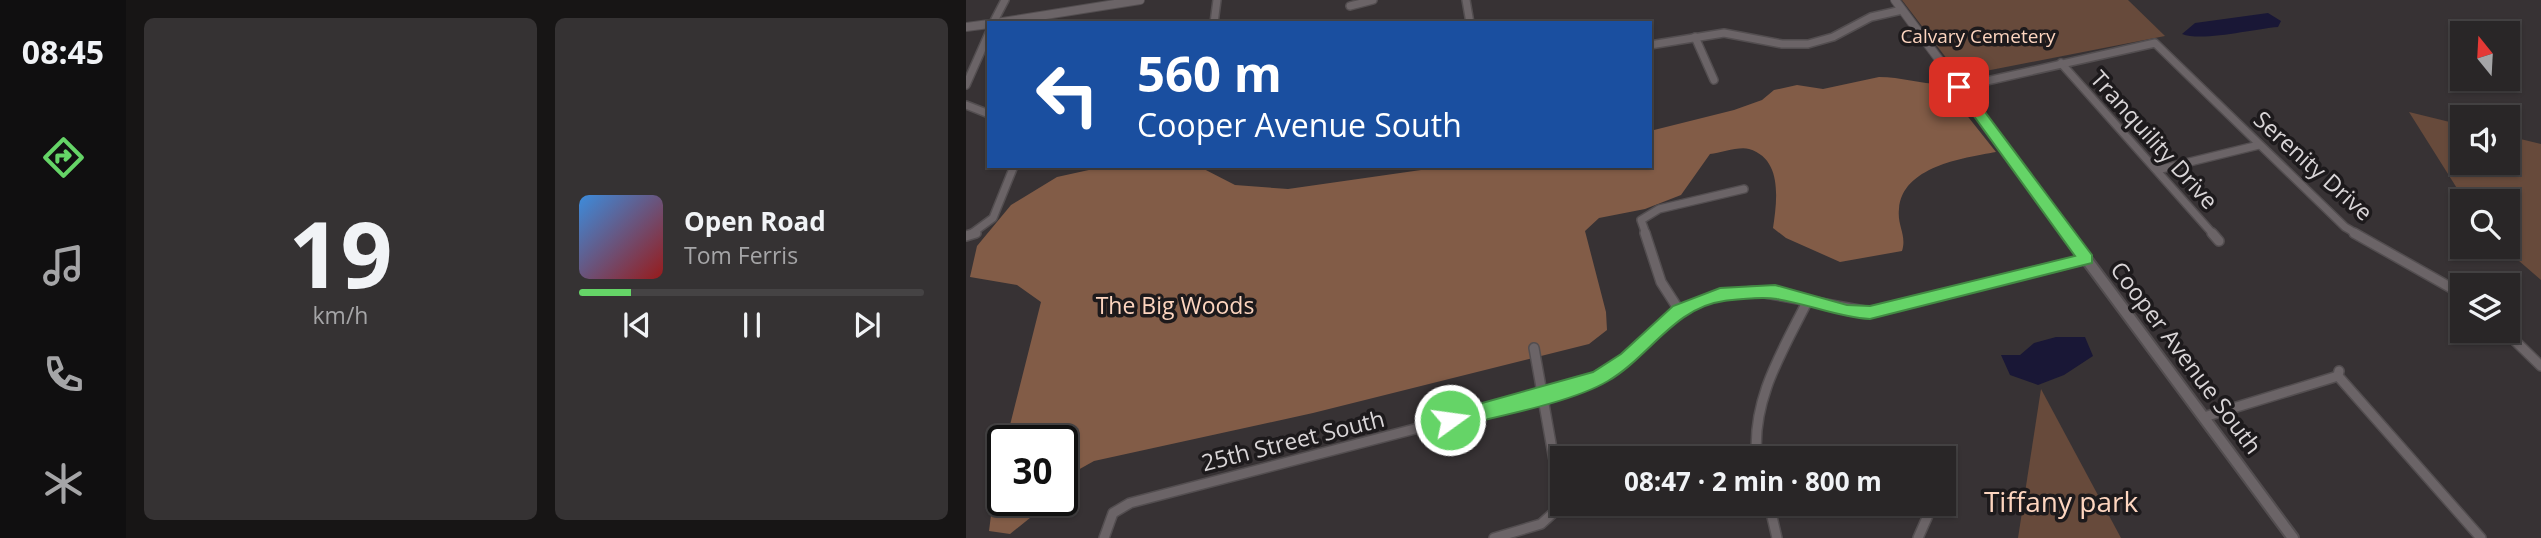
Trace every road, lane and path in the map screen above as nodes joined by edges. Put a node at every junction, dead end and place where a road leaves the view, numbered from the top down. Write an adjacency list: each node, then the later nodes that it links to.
1 (1005, 0): 10 (street)
2 (1140, 0): 7 (street)
3 (1217, 0): 12 (street)
4 (1373, 0): 8 (street)
5 (1466, 0): 13 (street)
6 (1895, 0): 9 (street, Cooper Avenue South)
7 (1103, 3): 11 (street)
8 (1350, 6)
9 (1902, 10): 17 (street); 24 (street, Cooper Avenue South)
10 (994, 21)
11 (1004, 21)
12 (1214, 21)
13 (1471, 21)
14 (987, 24): 15 (street)
15 (966, 27)
16 (987, 37): 20 (street)
17 (1695, 37): 18 (street); 22 (street)
18 (1652, 45)
19 (987, 51): 20 (street)
20 (980, 52): 23 (street)
21 (2061, 63): 24 (street); 27 (street, Serenity Drive); 29 (street, Tranquility Drive)
22 (1714, 80)
23 (966, 85)
24 (1959, 87): 33 (street, Cooper Avenue South)
25 (966, 105): 26 (street)
26 (987, 113)
27 (2259, 145): 29 (street); 34 (street, Serenity Drive)
28 (1013, 168): 31 (street)
29 (2157, 170): 32 (street, Tranquility Drive)
30 (1744, 189): 36 (street)
31 (970, 235)
32 (2219, 241)
33 (2086, 259): 35 (street, 25th Street South); 41 (street, Cooper Avenue South)
34 (2450, 285)
35 (1808, 300): 36 (street, 25th Street South); 42 (street)
36 (1679, 310): 40 (street, 25th Street South)
37 (2517, 343): 39 (street)
38 (1534, 348): 40 (street)
39 (2541, 366)
40 (1543, 396): 45 (street, 25th Street South); 46 (street)
41 (2204, 417): 49 (street, Cooper Avenue South); 50 (street)
42 (1756, 446)
43 (1772, 516): 47 (street)
44 (1928, 516): 48 (street)
45 (1104, 538)
46 (1494, 538)
47 (1777, 538)
48 (1918, 538)
49 (2293, 538)
50 (2482, 538)

